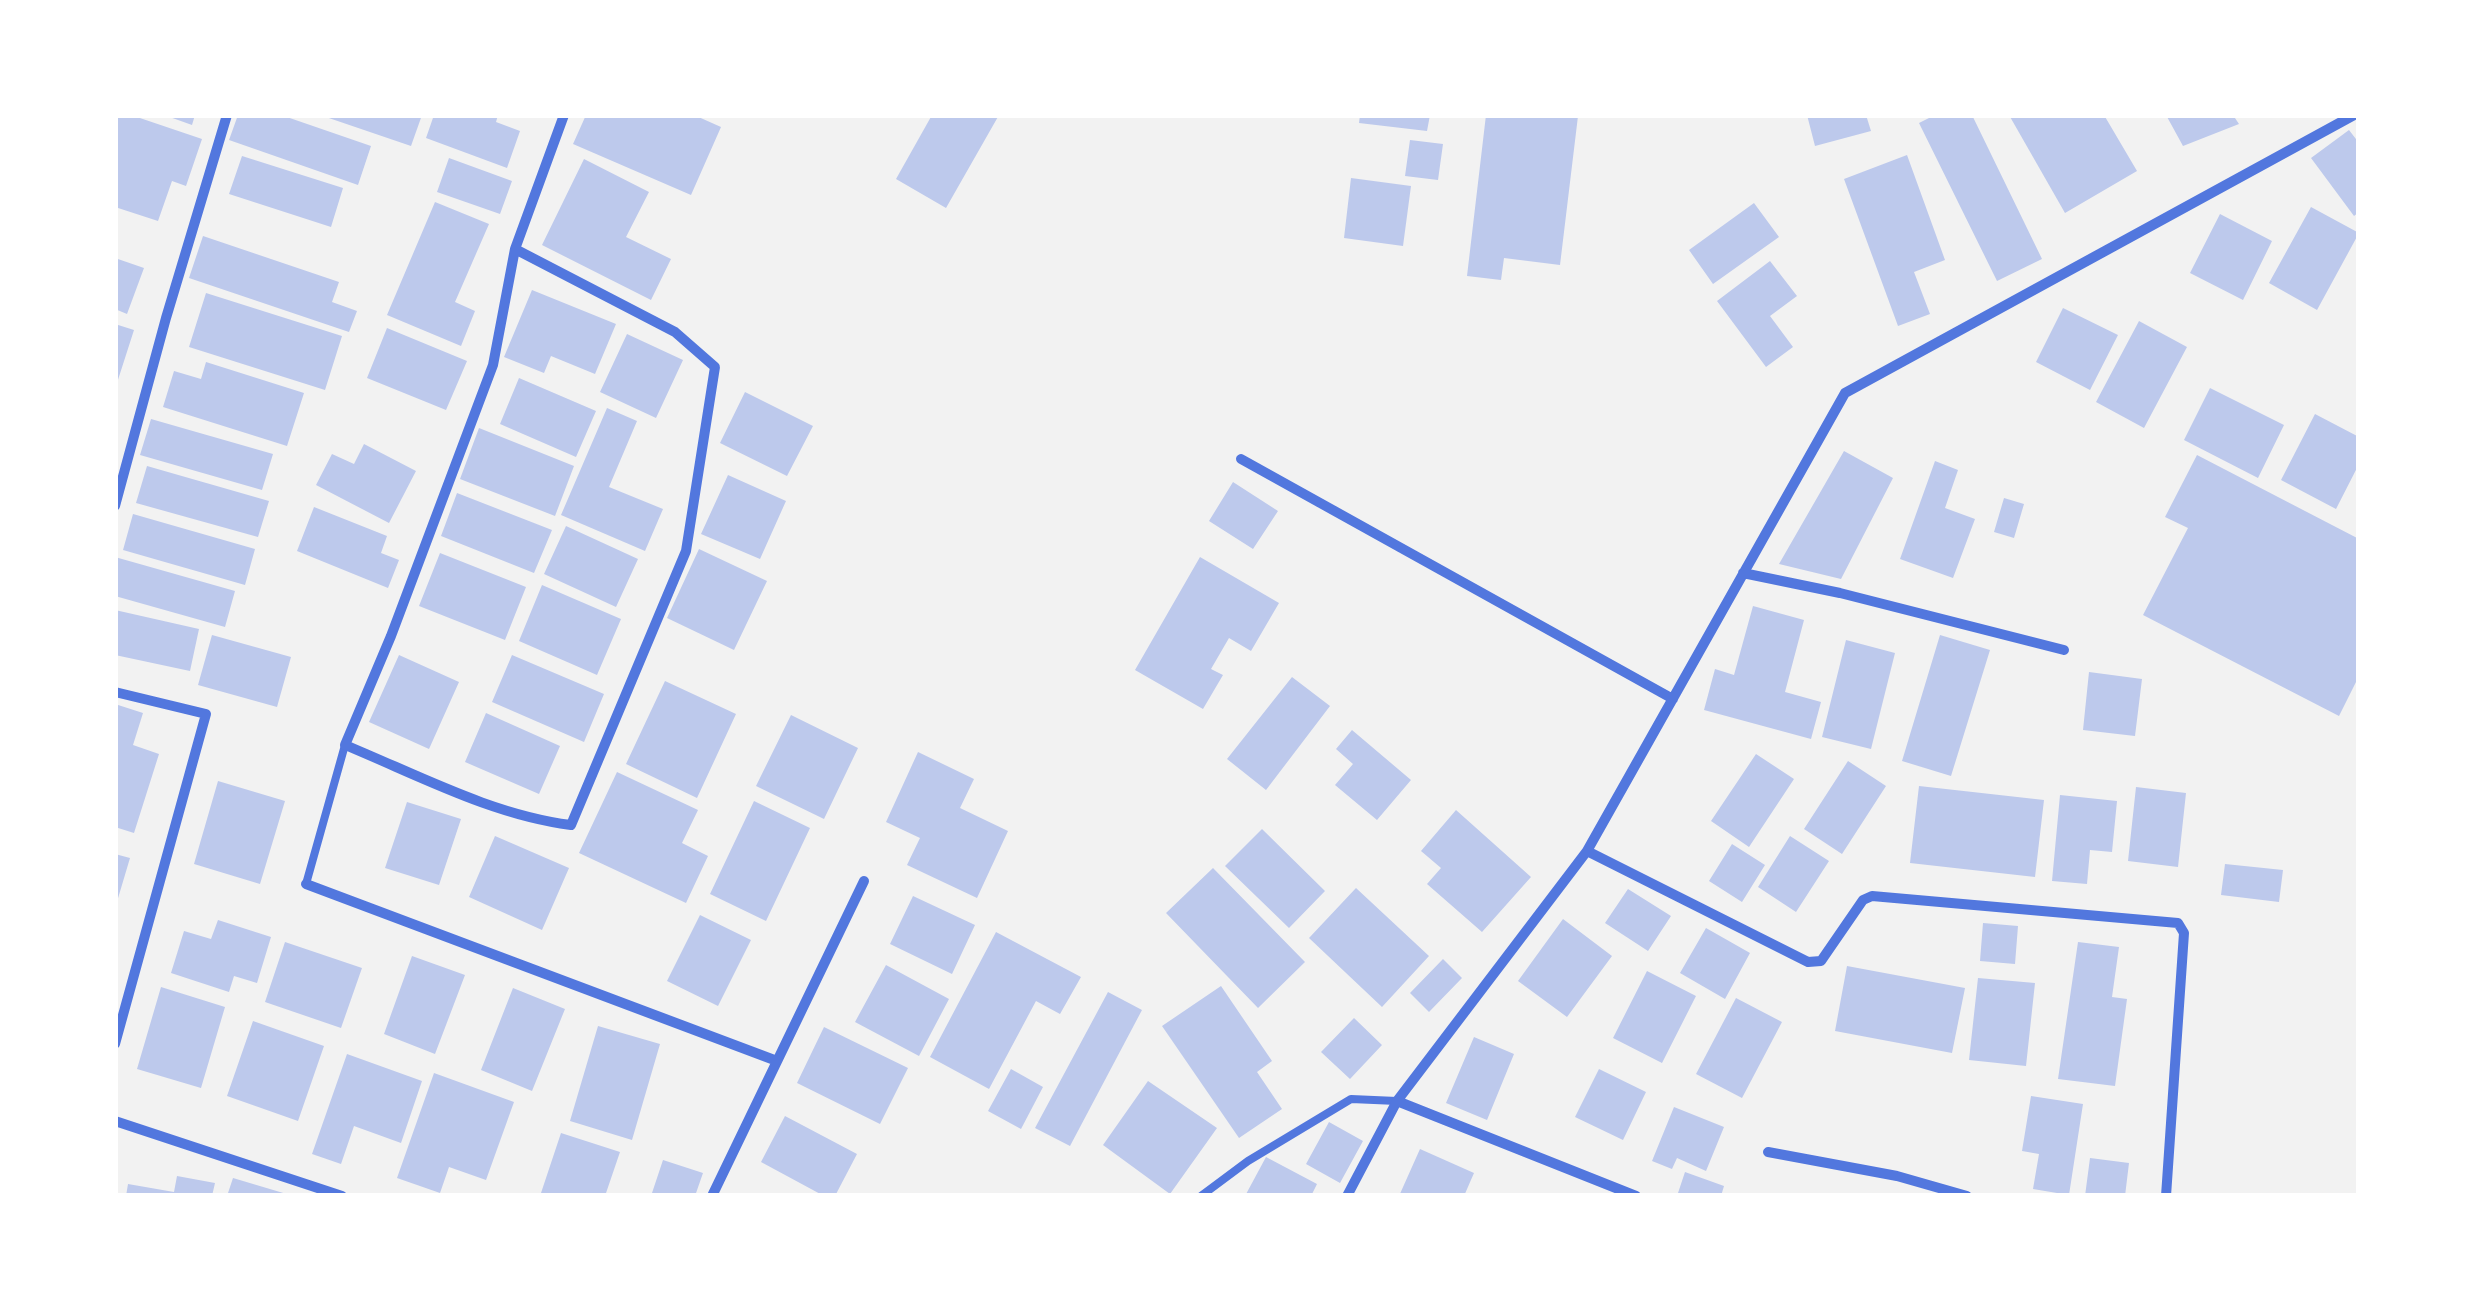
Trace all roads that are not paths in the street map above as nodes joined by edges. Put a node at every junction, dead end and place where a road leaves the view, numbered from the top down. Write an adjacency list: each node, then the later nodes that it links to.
1 (227, 115): 6 (street)
2 (564, 115): 4 (street)
3 (2354, 115): 7 (street)
4 (516, 250): 11 (street); 11 (street)
5 (1241, 458): 10 (street)
6 (115, 506)
7 (1744, 573): 8 (street); 10 (street)
8 (2064, 650)
9 (115, 692): 15 (street)
10 (1673, 699): 12 (street)
11 (344, 745): 14 (lane)
12 (1587, 850): 17 (street); 26 (street)
13 (864, 881): 16 (street)
14 (306, 884): 16 (street)
15 (115, 1044)
16 (777, 1061): 21 (street)
17 (1396, 1101): 22 (lane); 23 (street); 24 (street)
18 (115, 1122): 20 (street)
19 (1768, 1152): 25 (street)
20 (342, 1196)
21 (712, 1196)
22 (1200, 1196)
23 (1347, 1196)
24 (1636, 1196)
25 (1967, 1196)
26 (2166, 1196)

